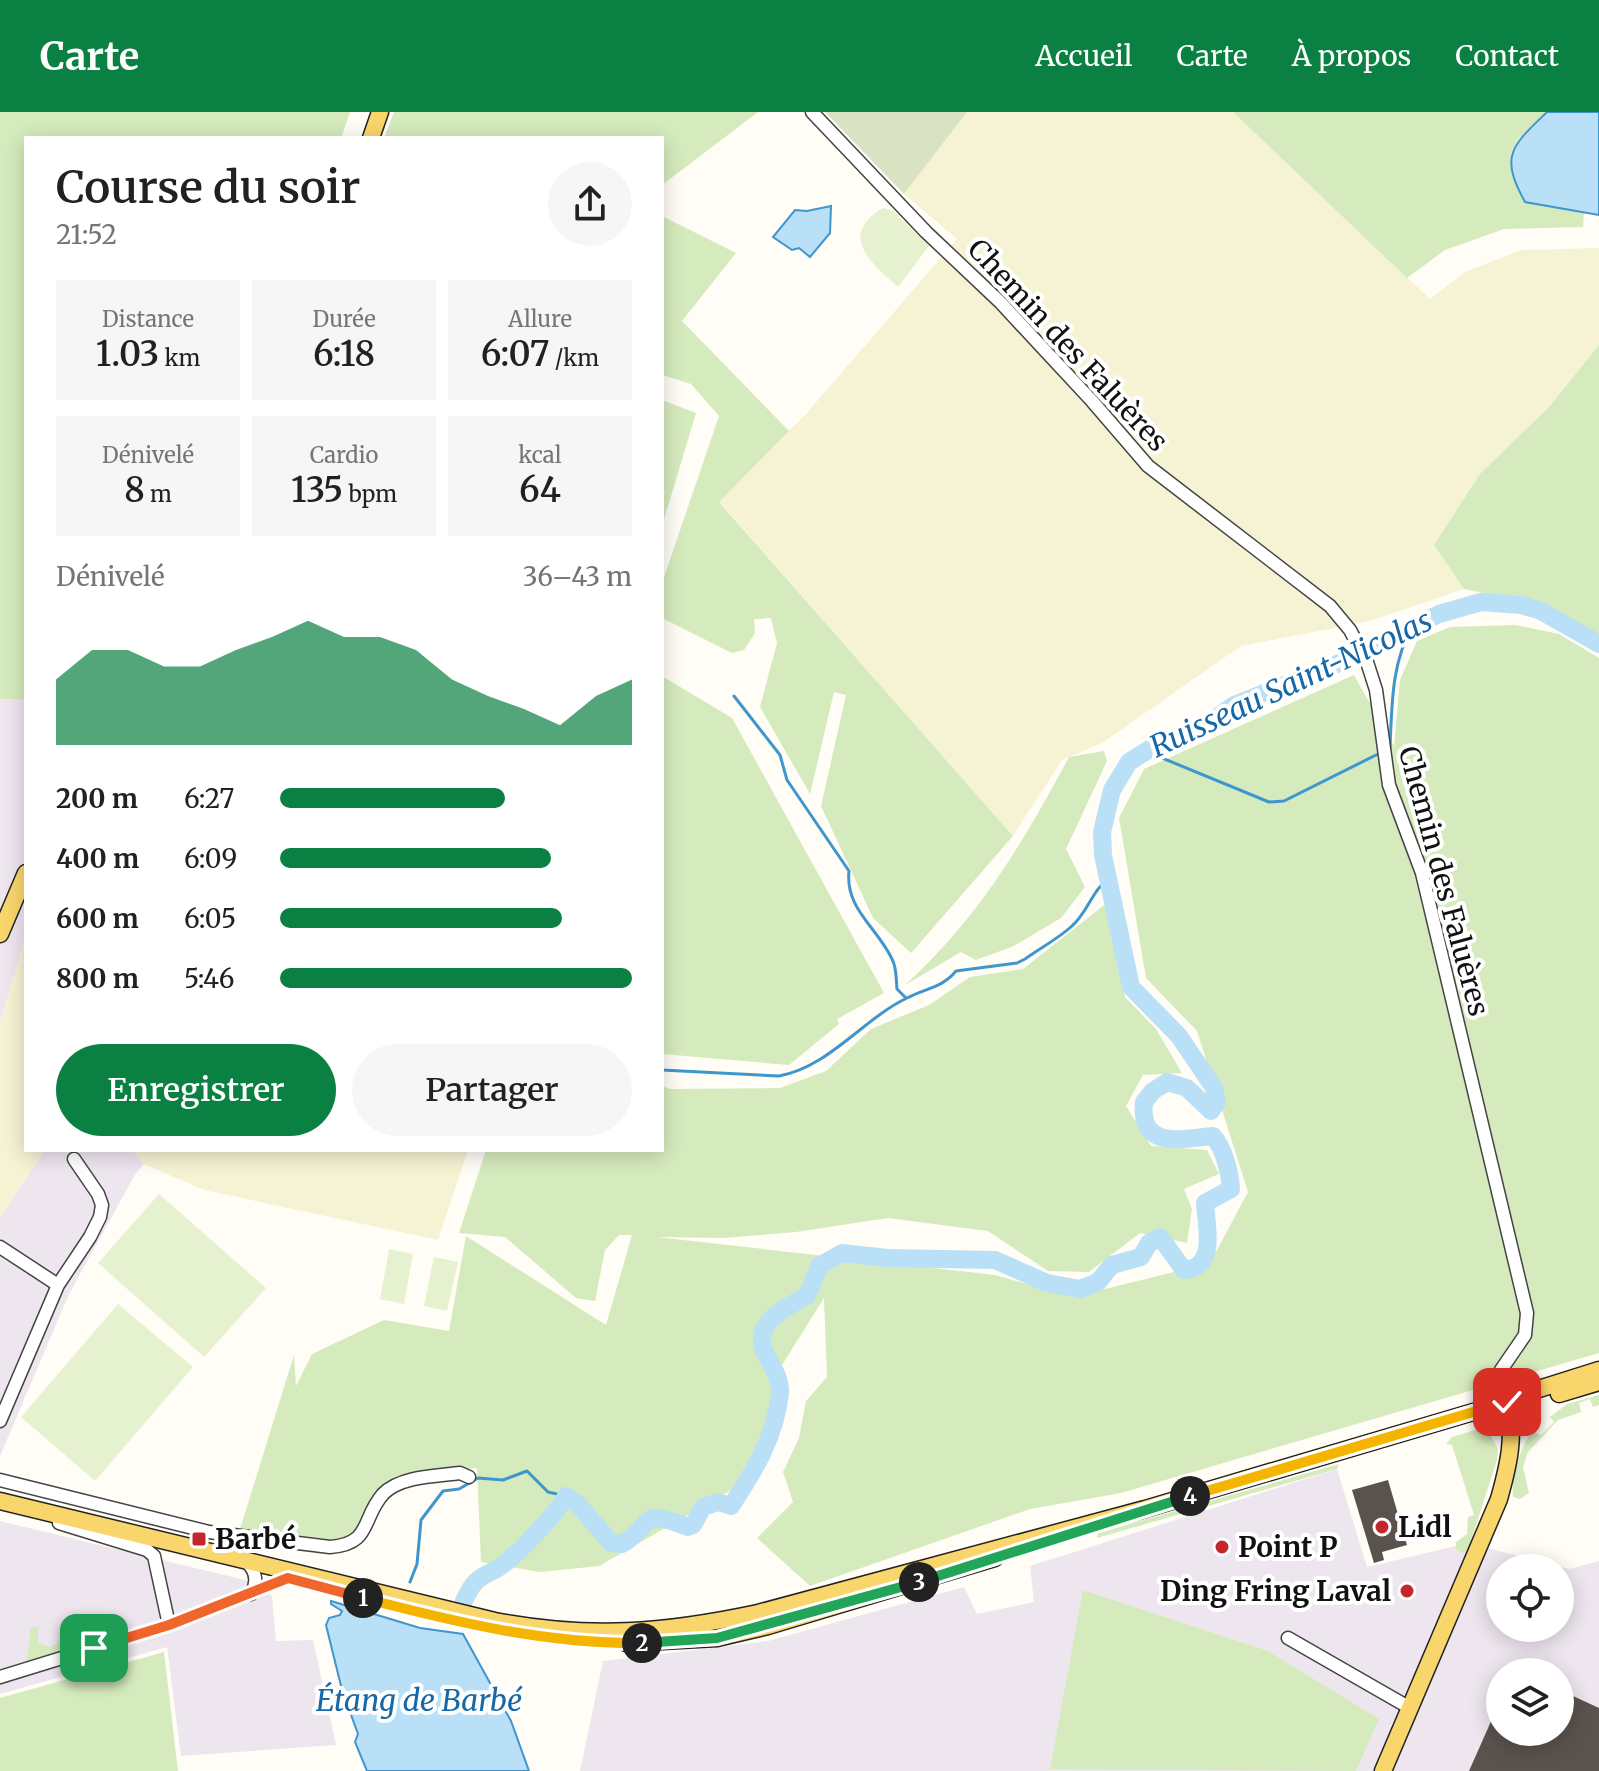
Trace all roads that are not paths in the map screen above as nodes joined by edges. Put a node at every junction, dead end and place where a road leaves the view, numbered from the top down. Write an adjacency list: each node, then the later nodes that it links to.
1 (380, 112): 3 (main road)
2 (812, 112): 11 (street, Chemin des Faluères)
3 (372, 136)
4 (24, 878): 5 (main road)
5 (0, 934)
6 (74, 1159): 8 (street)
7 (0, 1247): 8 (street)
8 (58, 1285): 12 (street)
9 (1599, 1370): 11 (main road)
10 (1599, 1382): 11 (main road)
11 (1507, 1402): 17 (main road); 25 (main road)
12 (1, 1418)
13 (469, 1477): 14 (street)
14 (0, 1480)
15 (0, 1501): 19 (main road)
16 (0, 1509): 18 (main road)
17 (1145, 1509): 19 (main road); 20 (main road)
18 (59, 1523): 19 (main road); 22 (street)
19 (247, 1564): 20 (main road); 21 (street)
20 (288, 1578): 21 (street)
21 (251, 1594): 22 (street)
22 (169, 1625): 24 (street)
23 (1288, 1638): 25 (street)
24 (0, 1677)
25 (1410, 1708): 26 (main road)
26 (1383, 1771)

